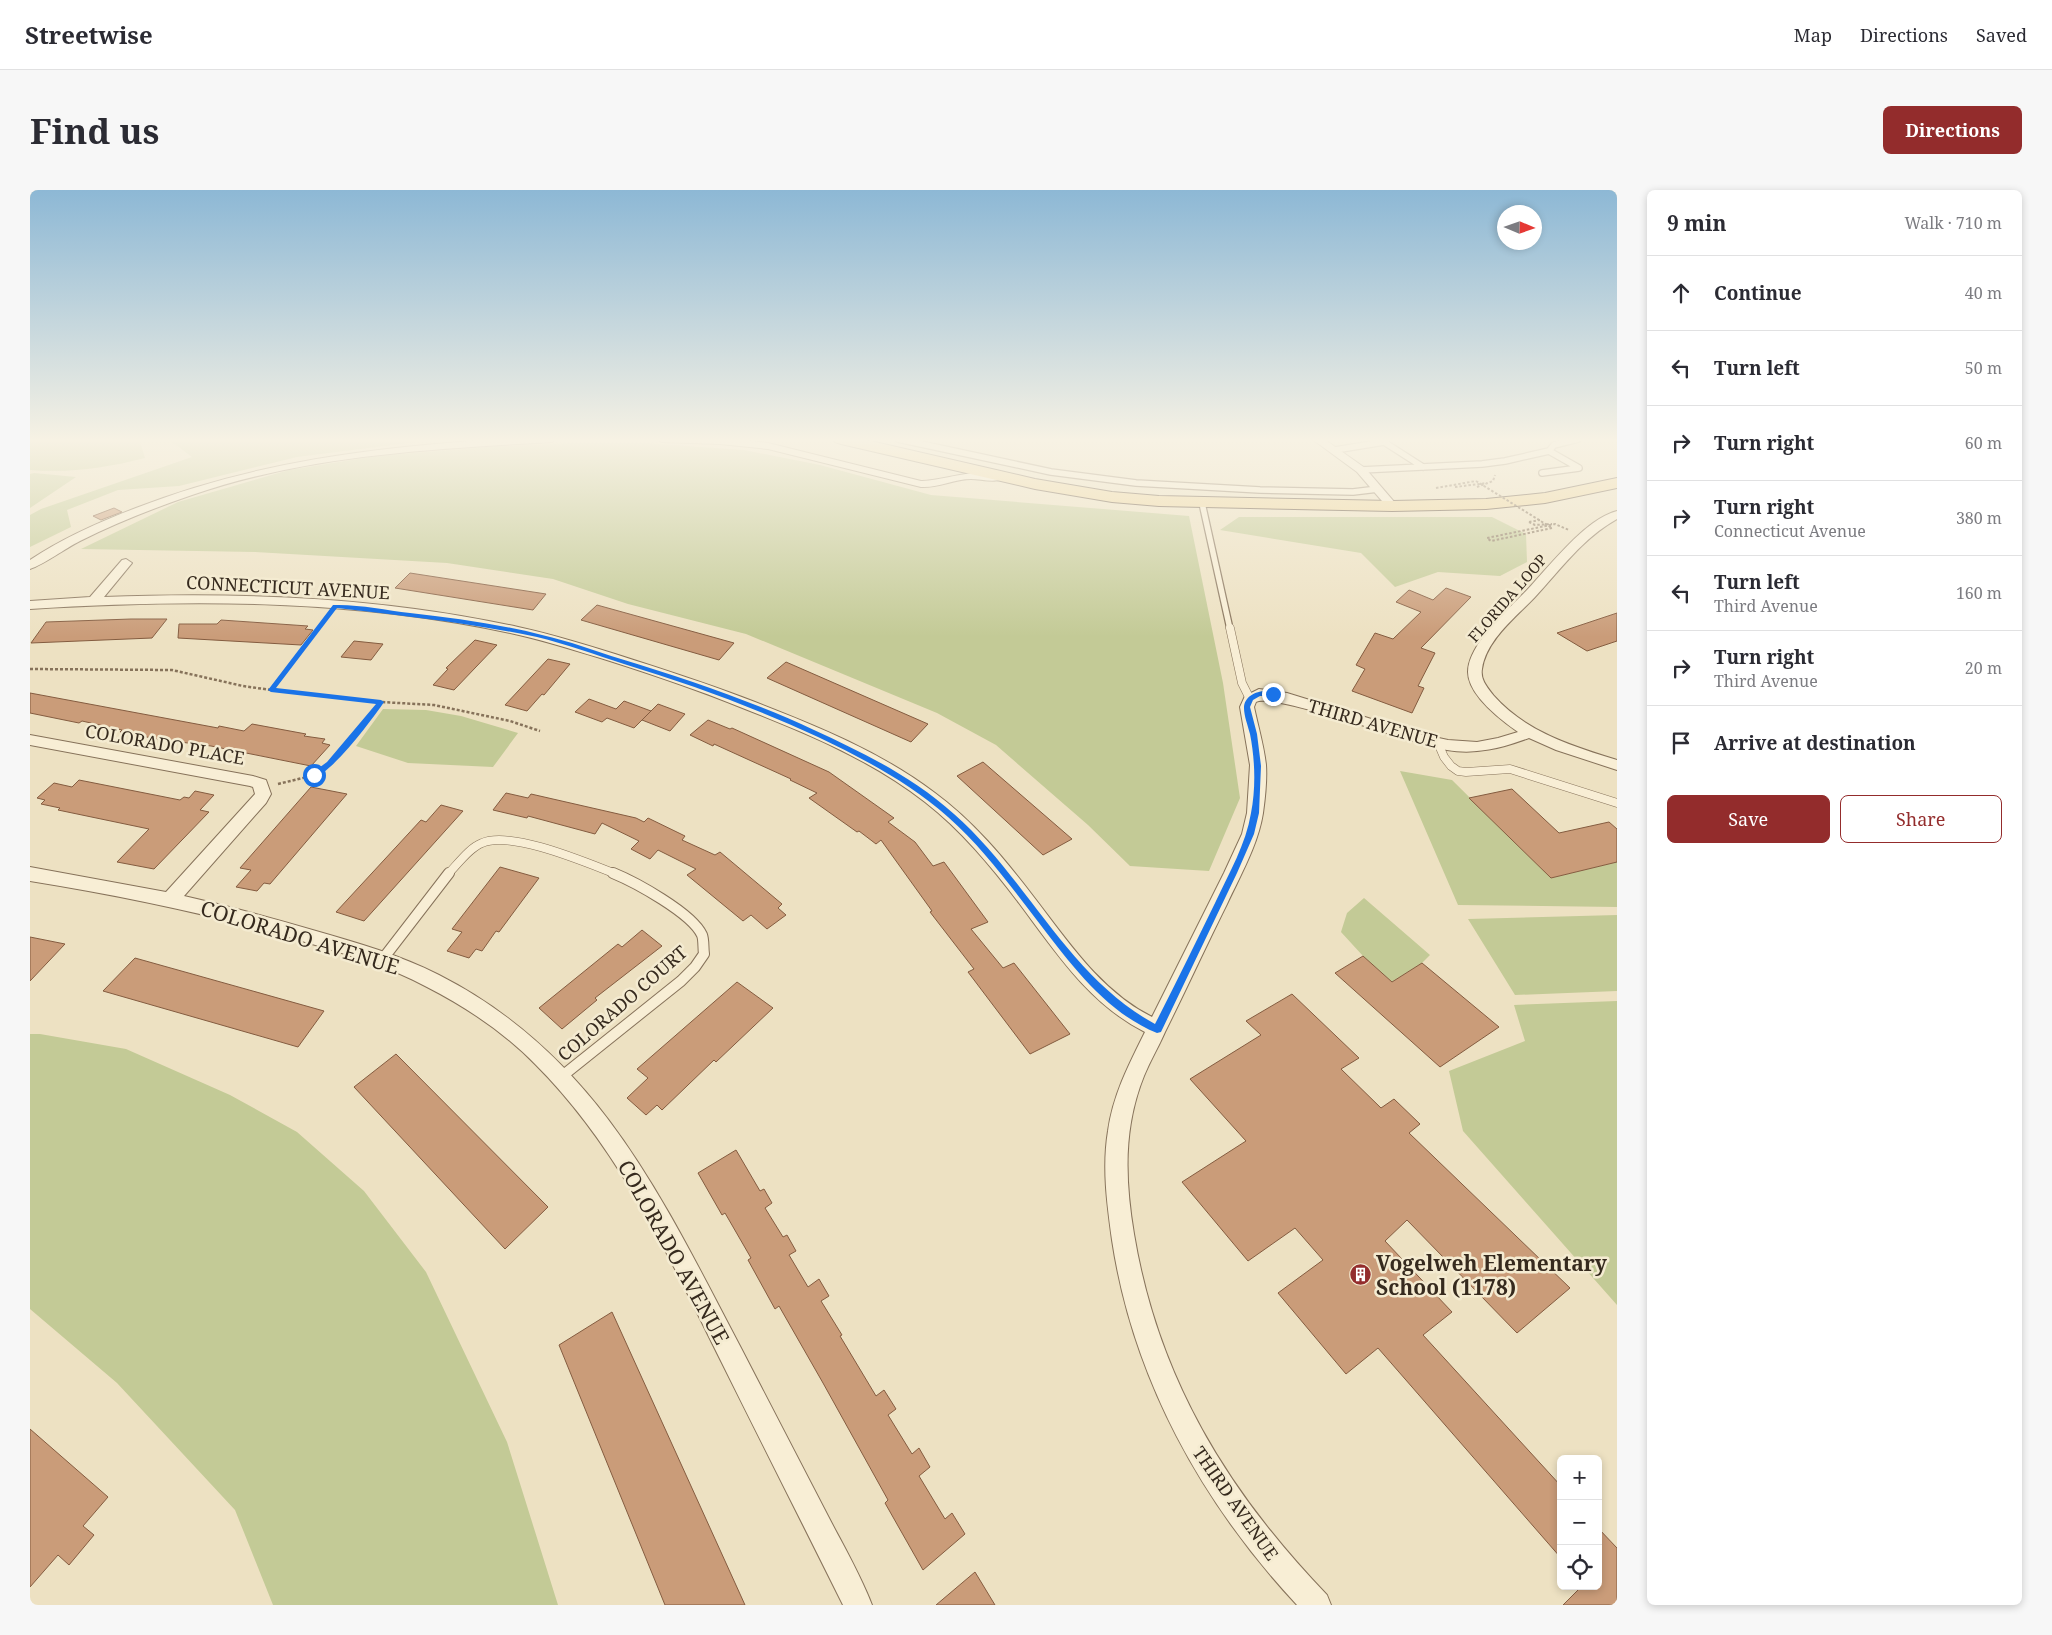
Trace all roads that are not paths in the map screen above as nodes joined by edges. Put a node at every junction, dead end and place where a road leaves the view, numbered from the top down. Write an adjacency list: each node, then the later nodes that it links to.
1 (157, 505): 8 (street)
2 (1202, 505): 11 (lane)
3 (1331, 505): 5 (main road)
4 (1433, 505): 5 (main road)
5 (1392, 506)
6 (1617, 514): 12 (street, FLORIDA LOOP)
7 (126, 563): 9 (street)
8 (30, 565)
9 (95, 600): 10 (street, CONNECTICUT AVENUE); 20 (street, CONNECTICUT AVENUE)
10 (30, 605)
11 (1250, 699): 14 (street, THIRD AVENUE); 20 (street, THIRD AVENUE)
12 (1529, 733): 14 (street, THIRD AVENUE); 15 (street, FLORIDA LOOP)
13 (30, 740): 18 (street, COLORADO PLACE)
14 (1438, 743): 16 (lane)
15 (1617, 764)
16 (1617, 803)
17 (30, 874): 18 (street, COLORADO AVENUE)
18 (170, 900): 19 (street, COLORADO AVENUE)
19 (382, 960): 21 (street, COLORADO AVENUE); 21 (lane, COLORADO COURT)
20 (1157, 1029): 23 (street, THIRD AVENUE)
21 (561, 1077): 22 (street, COLORADO AVENUE)
22 (858, 1605)
23 (1317, 1605)

